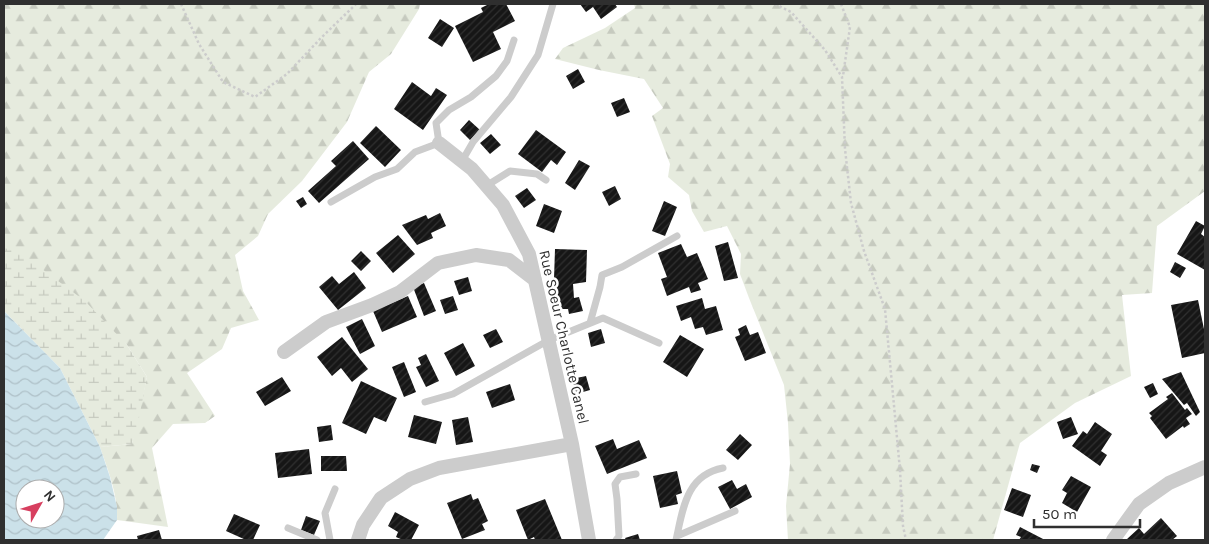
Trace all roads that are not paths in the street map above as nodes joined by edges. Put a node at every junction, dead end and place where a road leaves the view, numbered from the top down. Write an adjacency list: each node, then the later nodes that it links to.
1 (552, 4): 4 (lane)
2 (514, 40): 3 (lane)
3 (439, 143): 4 (street, Rue Soeur Charlotte Canel); 7 (lane)
4 (461, 162): 6 (street, Rue Soeur Charlotte Canel)
5 (546, 180): 6 (lane)
6 (486, 186): 9 (street, Rue Soeur Charlotte Canel)
7 (331, 202)
8 (677, 236): 10 (lane)
9 (535, 280): 11 (street, Rue Soeur Charlotte Canel); 13 (street)
10 (590, 323): 11 (lane); 12 (lane)
11 (549, 340): 14 (lane); 15 (street, Rue Soeur Charlotte Canel)
12 (659, 343)
13 (284, 352)
14 (425, 402)
15 (572, 444): 25 (street); 26 (street, Rue Soeur Charlotte Canel)
16 (1205, 467): 28 (street)
17 (723, 468): 22 (lane)
18 (636, 474): 27 (lane)
19 (335, 489): 24 (lane)
20 (735, 510): 22 (lane)
21 (288, 528): 23 (lane)
22 (676, 538)
23 (317, 540)
24 (330, 540)
25 (358, 540)
26 (588, 540)
27 (616, 540)
28 (1113, 540)

